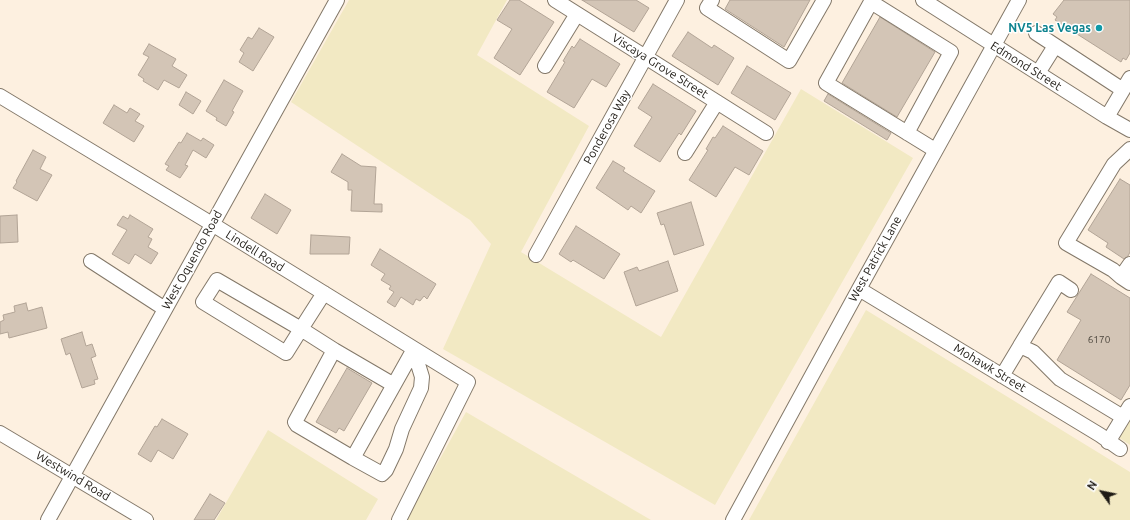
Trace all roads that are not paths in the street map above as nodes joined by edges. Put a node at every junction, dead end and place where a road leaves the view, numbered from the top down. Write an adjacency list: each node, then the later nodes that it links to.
1 (337, 0): 27 (street, West Oquendo Road)
2 (555, 0): 9 (street, Viscaya Grove Street)
3 (677, 0): 13 (street, Ponderosa Way)
4 (712, 0): 5 (street)
5 (824, 0)
6 (922, 0): 11 (street, Edmond Street)
7 (1019, 0): 11 (street, West Patrick Lane)
8 (872, 1): 23 (street); 23 (street)
9 (577, 14): 13 (street, Viscaya Grove Street); 14 (street)
10 (1036, 33): 12 (street)
11 (993, 45): 15 (street, Edmond Street); 25 (street, West Patrick Lane)
12 (1055, 46): 15 (street); 17 (street)
13 (646, 57): 19 (street, Viscaya Grove Street); 28 (street, Ponderosa Way)
14 (545, 66)
15 (1038, 73): 20 (street, Edmond Street)
16 (1130, 78): 17 (street)
17 (1123, 90): 20 (street)
18 (0, 96): 27 (street, Lindell Road)
19 (717, 102): 22 (street, Viscaya Grove Street); 26 (street)
20 (1107, 117): 21 (street, Edmond Street)
21 (1130, 130)
22 (766, 133)
23 (907, 133): 25 (street)
24 (1130, 149): 31 (street)
25 (935, 150): 32 (street, West Patrick Lane)
26 (685, 153)
27 (212, 224): 34 (street, Lindell Road); 35 (street, West Oquendo Road)
28 (536, 255)
29 (91, 261): 35 (street)
30 (1130, 264): 31 (street)
31 (1126, 280)
32 (859, 289): 40 (street, Mohawk Street); 49 (street, West Patrick Lane)
33 (1071, 290): 37 (street)
34 (324, 293): 36 (street); 39 (street, Lindell Road)
35 (165, 309): 45 (street, West Oquendo Road)
36 (301, 329): 36 (street); 38 (street)
37 (1020, 346): 40 (street); 42 (street)
38 (334, 350): 41 (street); 44 (street)
39 (412, 354): 41 (street); 44 (street); 48 (street, Lindell Road)
40 (1002, 376): 42 (street, Mohawk Street)
41 (394, 385): 44 (street)
42 (1127, 411)
43 (0, 433): 45 (street, Westwind Road)
44 (353, 458)
45 (73, 476): 46 (street, West Oquendo Road); 47 (street, Westwind Road)
46 (48, 520)
47 (146, 520)
48 (399, 520)
49 (733, 520)

